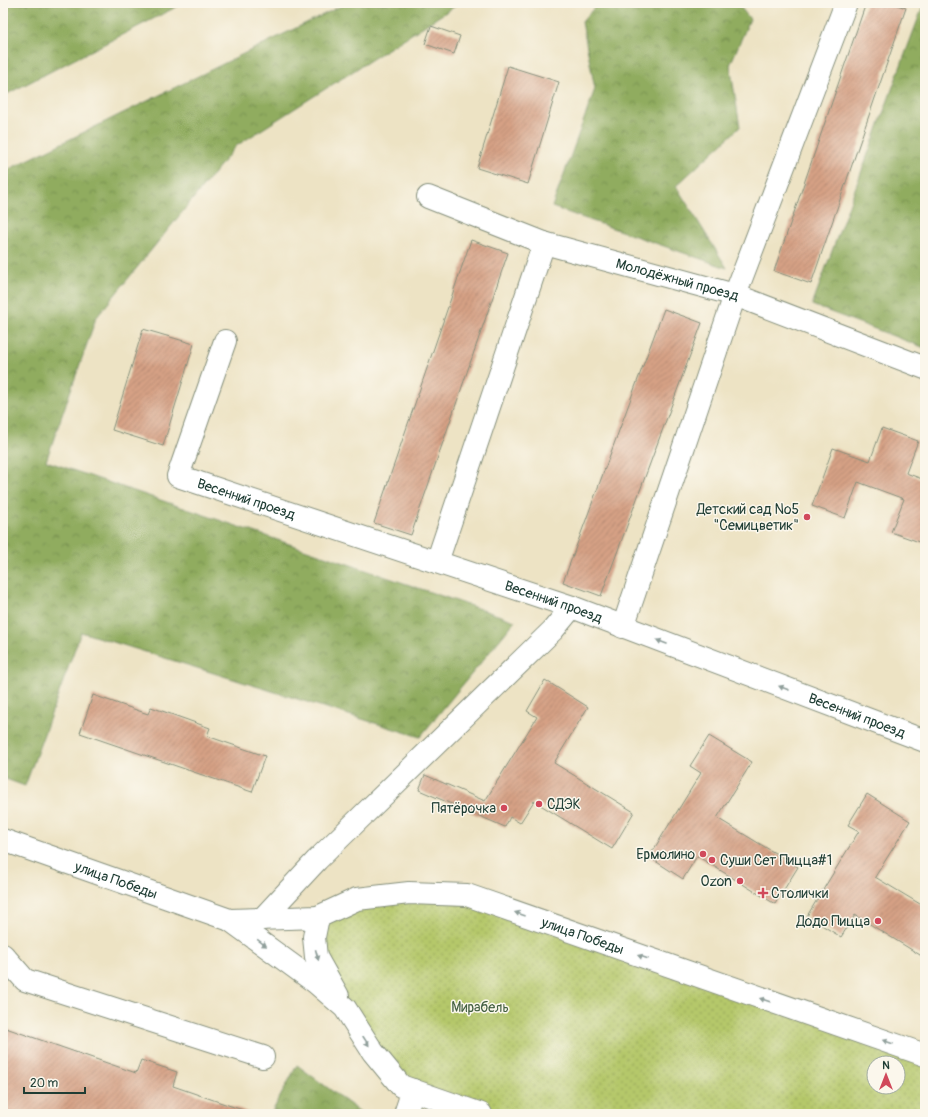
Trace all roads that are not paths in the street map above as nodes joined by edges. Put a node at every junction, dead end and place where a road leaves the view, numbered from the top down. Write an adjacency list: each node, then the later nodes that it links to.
1 (846, 3): 4 (street)
2 (428, 197): 3 (street, Молодёжный проезд)
3 (544, 244): 4 (street, Молодёжный проезд); 7 (street)
4 (735, 295): 6 (street, Молодёжный проезд); 9 (street)
5 (225, 341): 7 (street, Весенний проезд)
6 (925, 368)
7 (437, 562): 8 (street, Весенний проезд)
8 (572, 607): 9 (street, Весенний проезд); 13 (street)
9 (623, 627): 10 (street, Весенний проезд, one-way to 9)
10 (925, 742)
11 (3, 840): 14 (street, улица Победы)
12 (318, 917): 13 (street, улица Победы); 16 (street, one-way to 16); 17 (street, улица Победы, one-way to 12)
13 (262, 919): 14 (street, улица Победы)
14 (230, 920): 16 (street, улица Победы, one-way to 16)
15 (3, 955): 18 (street)
16 (345, 1008): 19 (street, улица Победы, one-way to 19)
17 (925, 1055)
18 (263, 1057)
19 (413, 1090): 20 (street); 21 (street, улица Победы)
20 (404, 1114)
21 (481, 1114)

